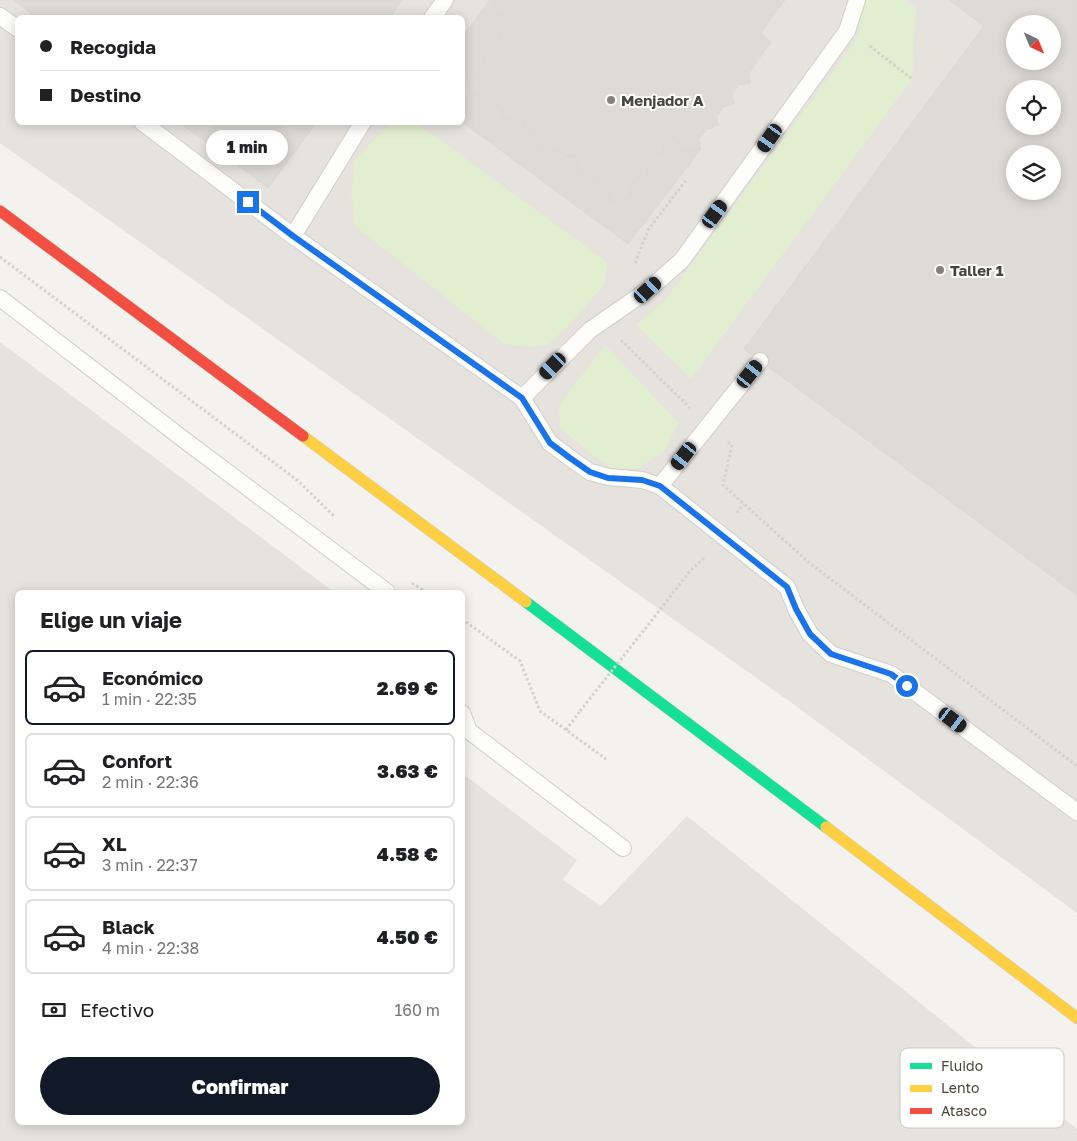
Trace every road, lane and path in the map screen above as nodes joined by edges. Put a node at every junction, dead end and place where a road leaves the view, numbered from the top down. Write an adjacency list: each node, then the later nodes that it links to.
1 (445, 0): 3 (lane)
2 (857, 0): 16 (lane)
3 (434, 15)
4 (0, 16): 5 (lane)
5 (15, 27)
6 (866, 43): 7 (path)
7 (912, 80)
8 (146, 125): 12 (lane)
9 (361, 125): 12 (lane)
10 (687, 179): 14 (path)
11 (0, 211): 33 (street)
12 (293, 236): 18 (lane)
13 (0, 257): 21 (path)
14 (634, 267)
15 (0, 298): 24 (lane)
16 (620, 309): 18 (lane); 19 (path)
17 (760, 361): 19 (lane)
18 (522, 398): 20 (lane)
19 (708, 426): 20 (lane); 30 (path)
20 (660, 486): 31 (lane)
21 (338, 519)
22 (704, 558): 28 (path, bridge)
23 (410, 581): 25 (path)
24 (384, 590)
25 (423, 590)
26 (465, 621): 28 (path)
27 (465, 720): 32 (lane)
28 (566, 730): 29 (path)
29 (606, 759)
30 (1077, 766)
31 (1077, 812)
32 (623, 848)
33 (1077, 1018)

